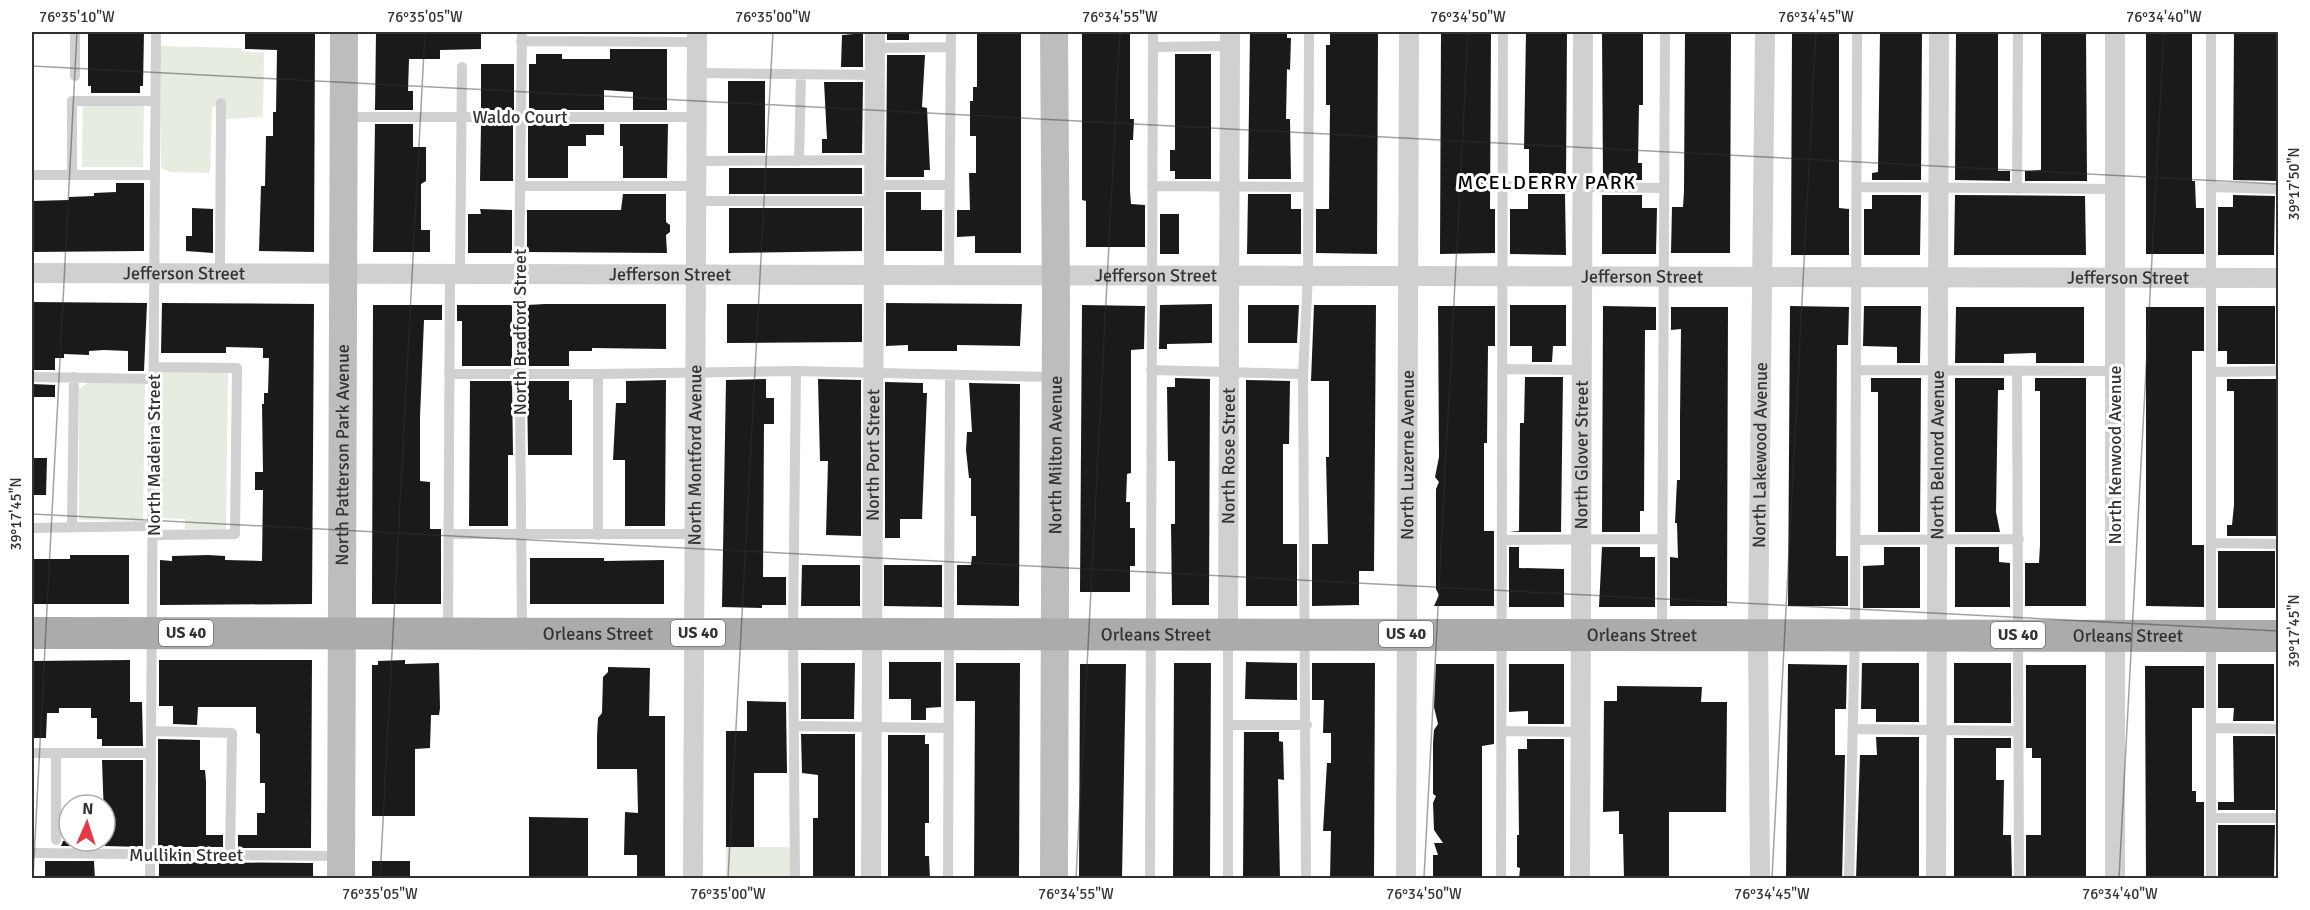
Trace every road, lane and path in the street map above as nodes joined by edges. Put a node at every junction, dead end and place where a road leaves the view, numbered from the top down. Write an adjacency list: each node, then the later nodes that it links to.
1 (75, 32): 28 (lane)
2 (156, 32): 29 (lane, North Madeira Street)
3 (344, 32): 32 (street, North Patterson Park Avenue)
4 (951, 32): 22 (lane)
5 (1054, 32): 66 (street, North Milton Avenue)
6 (1153, 32): 23 (lane)
7 (1309, 32): 49 (lane)
8 (1409, 32): 70 (street, North Luzerne Avenue)
9 (1503, 32): 44 (lane)
10 (1583, 32): 46 (street, North Glover Street)
11 (1665, 32): 50 (lane)
12 (1765, 32): 74 (street, North Lakewood Avenue)
13 (1857, 32): 47 (lane)
14 (1939, 32): 51 (street, North Belnord Avenue)
15 (2019, 32): 52 (lane)
16 (2115, 32): 53 (street, North Kenwood Avenue)
17 (2211, 32): 48 (lane)
18 (522, 36): 19 (lane); 31 (lane, North Bradford Street)
19 (697, 37): 25 (street, North Montford Avenue)
20 (1230, 39): 23 (lane); 45 (street, North Rose Street)
21 (875, 40): 22 (lane); 27 (street, North Port Street)
22 (951, 47): 41 (lane)
23 (1153, 47): 43 (lane)
24 (462, 67): 33 (lane)
25 (697, 73): 26 (lane); 34 (street, North Montford Avenue)
26 (801, 74): 27 (lane); 35 (lane)
27 (875, 75): 36 (street, North Port Street)
28 (75, 76)
29 (156, 101): 39 (lane); 40 (lane, North Madeira Street)
30 (221, 103): 59 (lane)
31 (521, 116): 33 (lane, Waldo Court); 34 (lane, Waldo Court); 42 (lane, North Bradford Street)
32 (344, 117): 33 (lane, Waldo Court); 61 (street, North Patterson Park Avenue)
33 (460, 117): 60 (lane)
34 (697, 117): 37 (street, North Montford Avenue)
35 (799, 160): 36 (lane); 37 (lane)
36 (874, 160): 55 (street, North Port Street)
37 (696, 161): 56 (street, North Montford Avenue)
38 (32, 175): 39 (lane)
39 (72, 175): 40 (lane)
40 (155, 175): 58 (lane, North Madeira Street)
41 (950, 185): 55 (lane); 65 (lane)
42 (520, 186): 56 (lane); 62 (lane, North Bradford Street)
43 (1152, 186): 45 (lane); 67 (lane)
44 (1503, 186): 46 (lane); 71 (lane)
45 (1230, 187): 49 (lane); 68 (street, North Rose Street)
46 (1582, 187): 50 (lane); 72 (street, North Glover Street)
47 (1857, 187): 51 (lane); 75 (lane)
48 (2212, 187): 54 (lane); 78 (lane)
49 (1307, 188): 69 (lane)
50 (1664, 188): 73 (lane)
51 (1939, 189): 52 (lane); 76 (street, North Belnord Avenue)
52 (2017, 189): 53 (lane)
53 (2115, 189): 77 (street, North Kenwood Avenue)
54 (2278, 189)
55 (874, 193): 56 (lane); 64 (street, North Port Street)
56 (696, 194): 63 (street, North Montford Avenue)
57 (32, 273): 58 (street, Jefferson Street)
58 (154, 274): 59 (street, Jefferson Street); 80 (lane, North Madeira Street)
59 (220, 274): 61 (street, Jefferson Street)
60 (455, 274): 61 (street, Jefferson Street); 62 (street, Jefferson Street); 93 (lane)
61 (343, 275): 120 (street, North Patterson Park Avenue)
62 (519, 275): 63 (street, Jefferson Street); 97 (lane, North Bradford Street)
63 (696, 275): 64 (street, Jefferson Street); 95 (street, North Montford Avenue)
64 (873, 275): 65 (street, Jefferson Street); 90 (street, North Port Street)
65 (949, 275): 66 (street, Jefferson Street)
66 (1056, 276): 67 (street, Jefferson Street); 101 (street, North Milton Avenue)
67 (1152, 276): 68 (street, Jefferson Street); 82 (lane)
68 (1229, 276): 69 (street, Jefferson Street); 92 (street, North Rose Street)
69 (1308, 276): 70 (street, Jefferson Street); 96 (lane)
70 (1408, 277): 71 (street, Jefferson Street); 131 (street, North Luzerne Avenue)
71 (1503, 277): 72 (street, Jefferson Street); 81 (lane)
72 (1582, 277): 73 (street, Jefferson Street); 83 (street, North Glover Street)
73 (1663, 277): 74 (street, Jefferson Street); 110 (lane)
74 (1764, 277): 75 (street, Jefferson Street); 135 (street, North Lakewood Avenue)
75 (1857, 278): 76 (street, Jefferson Street); 84 (lane)
76 (1937, 278): 77 (street, Jefferson Street); 85 (street, North Belnord Avenue)
77 (2115, 278): 78 (street, Jefferson Street); 87 (street, North Kenwood Avenue)
78 (2212, 278): 79 (street, Jefferson Street); 91 (lane)
79 (2278, 278)
80 (154, 367): 102 (lane, North Madeira Street); 105 (lane)
81 (1503, 369): 83 (lane); 112 (lane)
82 (1151, 370): 92 (lane); 128 (lane)
83 (1582, 370): 113 (street, North Glover Street)
84 (1856, 370): 85 (lane); 114 (lane)
85 (1937, 370): 86 (lane); 115 (street, North Belnord Avenue)
86 (2017, 371): 87 (lane); 111 (lane)
87 (2115, 371): 139 (street, North Kenwood Avenue)
88 (2278, 371): 91 (lane)
89 (796, 372): 90 (lane); 95 (lane); 124 (lane)
90 (873, 372): 98 (lane); 125 (street, North Port Street)
91 (2212, 372): 116 (lane)
92 (1229, 373): 96 (lane); 129 (street, North Rose Street)
93 (449, 374): 97 (lane); 106 (lane)
94 (598, 374): 95 (lane); 97 (lane); 109 (lane)
95 (695, 374): 107 (street, North Montford Avenue)
96 (1303, 374): 130 (lane)
97 (519, 375): 108 (lane, North Bradford Street)
98 (950, 376): 101 (lane); 126 (lane)
99 (32, 377): 100 (lane)
100 (74, 377): 102 (lane); 103 (lane)
101 (1056, 377): 127 (street, North Milton Avenue)
102 (153, 379): 105 (lane, North Madeira Street)
103 (72, 527): 104 (lane); 105 (lane)
104 (32, 528)
105 (153, 530): 119 (lane, North Madeira Street)
106 (449, 534): 108 (lane); 121 (lane)
107 (694, 534): 109 (lane); 123 (street, North Montford Avenue)
108 (521, 535): 109 (lane); 122 (lane, North Bradford Street)
109 (598, 535)
110 (1660, 539): 113 (lane); 134 (lane)
111 (2019, 539): 115 (lane); 137 (lane)
112 (1502, 540): 113 (lane); 132 (lane)
113 (1581, 540): 133 (street, North Glover Street)
114 (1856, 540): 115 (lane); 136 (lane)
115 (1936, 541): 138 (street, North Belnord Avenue)
116 (2213, 543): 117 (lane); 140 (lane)
117 (2278, 543)
118 (32, 633): 119 (main road, Orleans Street / US 40)
119 (153, 633): 120 (main road, Orleans Street / US 40); 150 (lane, North Madeira Street)
120 (341, 633): 121 (main road, Orleans Street / US 40); 164 (street, North Patterson Park Avenue)
121 (448, 633): 122 (main road, Orleans Street / US 40)
122 (522, 633): 123 (main road, Orleans Street / US 40)
123 (694, 633): 124 (main road, Orleans Street / US 40); 166 (street, North Montford Avenue)
124 (793, 633): 125 (main road, Orleans Street / US 40); 144 (lane)
125 (871, 634): 126 (main road, Orleans Street / US 40); 145 (street, North Port Street)
126 (949, 634): 127 (main road, Orleans Street / US 40); 146 (lane)
127 (1055, 634): 128 (main road, Orleans Street / US 40); 170 (street, North Milton Avenue)
128 (1150, 634): 129 (main road, Orleans Street / US 40); 171 (lane)
129 (1228, 634): 130 (main road, Orleans Street / US 40); 142 (lane, North Rose Street)
130 (1306, 634): 131 (main road, Orleans Street / US 40); 143 (lane)
131 (1405, 634): 132 (main road, Orleans Street / US 40); 174 (street, North Luzerne Avenue)
132 (1502, 634): 133 (main road, Orleans Street / US 40); 151 (lane)
133 (1581, 634): 134 (main road, Orleans Street / US 40); 154 (street, North Glover Street)
134 (1662, 634): 135 (main road, Orleans Street / US 40)
135 (1758, 634): 136 (main road, Orleans Street / US 40); 177 (street, North Lakewood Avenue)
136 (1855, 635): 138 (main road, Orleans Street / US 40); 148 (lane)
137 (2019, 635): 138 (main road, Orleans Street / US 40); 139 (main road, Orleans Street / US 40); 153 (lane)
138 (1936, 636): 152 (street, North Belnord Avenue)
139 (2116, 636): 140 (main road, Orleans Street / US 40); 181 (street, North Kenwood Avenue)
140 (2212, 636): 141 (main road, Orleans Street / US 40); 147 (lane)
141 (2278, 636)
142 (1228, 725): 143 (lane); 172 (lane, North Rose Street)
143 (1306, 725): 173 (lane)
144 (794, 726): 145 (lane); 167 (lane)
145 (871, 727): 146 (lane); 168 (street, North Port Street)
146 (949, 728): 169 (lane)
147 (2212, 728): 149 (lane); 158 (lane)
148 (1853, 729): 152 (lane); 178 (lane)
149 (2278, 729)
150 (152, 731): 157 (lane, North Madeira Street); 163 (lane)
151 (1502, 731): 154 (lane); 175 (lane)
152 (1936, 731): 153 (lane); 179 (street, North Belnord Avenue)
153 (2017, 731): 180 (lane)
154 (1580, 732): 176 (street, North Glover Street)
155 (32, 753): 156 (lane)
156 (56, 753): 157 (lane); 160 (lane)
157 (151, 753): 162 (lane, North Madeira Street)
158 (2211, 818): 159 (lane); 182 (lane)
159 (2278, 818)
160 (56, 840)
161 (32, 853): 162 (lane, Mullikin Street)
162 (150, 855): 163 (lane, Mullikin Street); 165 (lane, North Madeira Street)
163 (230, 855): 164 (lane, Mullikin Street)
164 (340, 867)
165 (150, 879)
166 (693, 879)
167 (795, 879)
168 (871, 879)
169 (948, 879)
170 (1054, 879)
171 (1150, 879)
172 (1228, 879)
173 (1306, 879)
174 (1406, 879)
175 (1501, 879)
176 (1580, 879)
177 (1760, 879)
178 (1849, 879)
179 (1936, 879)
180 (2019, 879)
181 (2115, 879)
182 (2211, 879)

